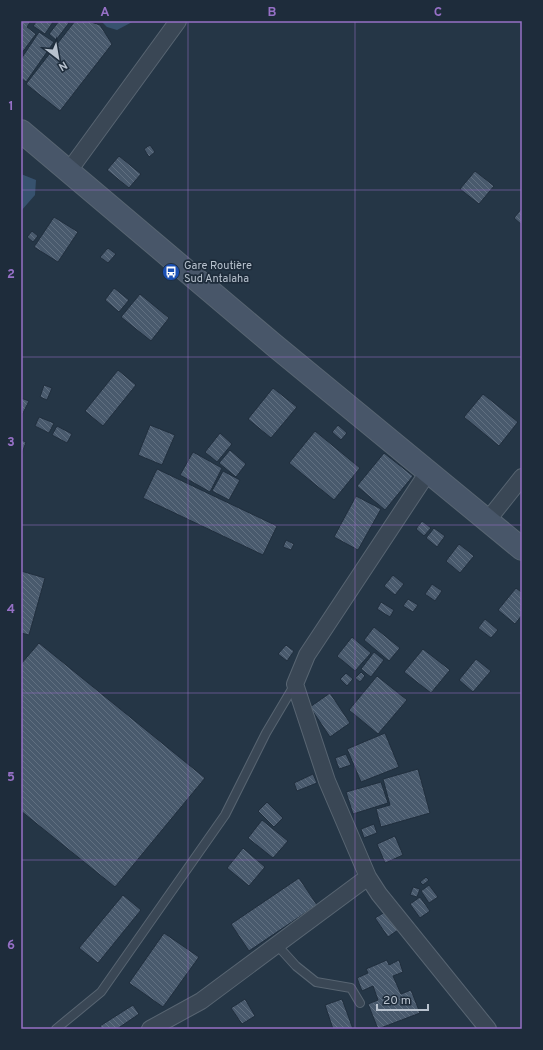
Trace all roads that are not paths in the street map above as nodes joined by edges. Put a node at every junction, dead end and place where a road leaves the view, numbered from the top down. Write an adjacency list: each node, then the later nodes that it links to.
1 (178, 21): 3 (street)
2 (21, 131): 3 (street)
3 (68, 172): 4 (street)
4 (428, 472): 6 (street); 8 (street)
5 (522, 477): 6 (street)
6 (487, 521): 7 (street)
7 (522, 549)
8 (295, 684): 9 (street); 12 (lane)
9 (368, 877): 10 (street); 14 (street)
10 (277, 946): 11 (lane); 13 (street)
11 (360, 1003)
12 (56, 1029)
13 (150, 1029)
14 (488, 1029)

